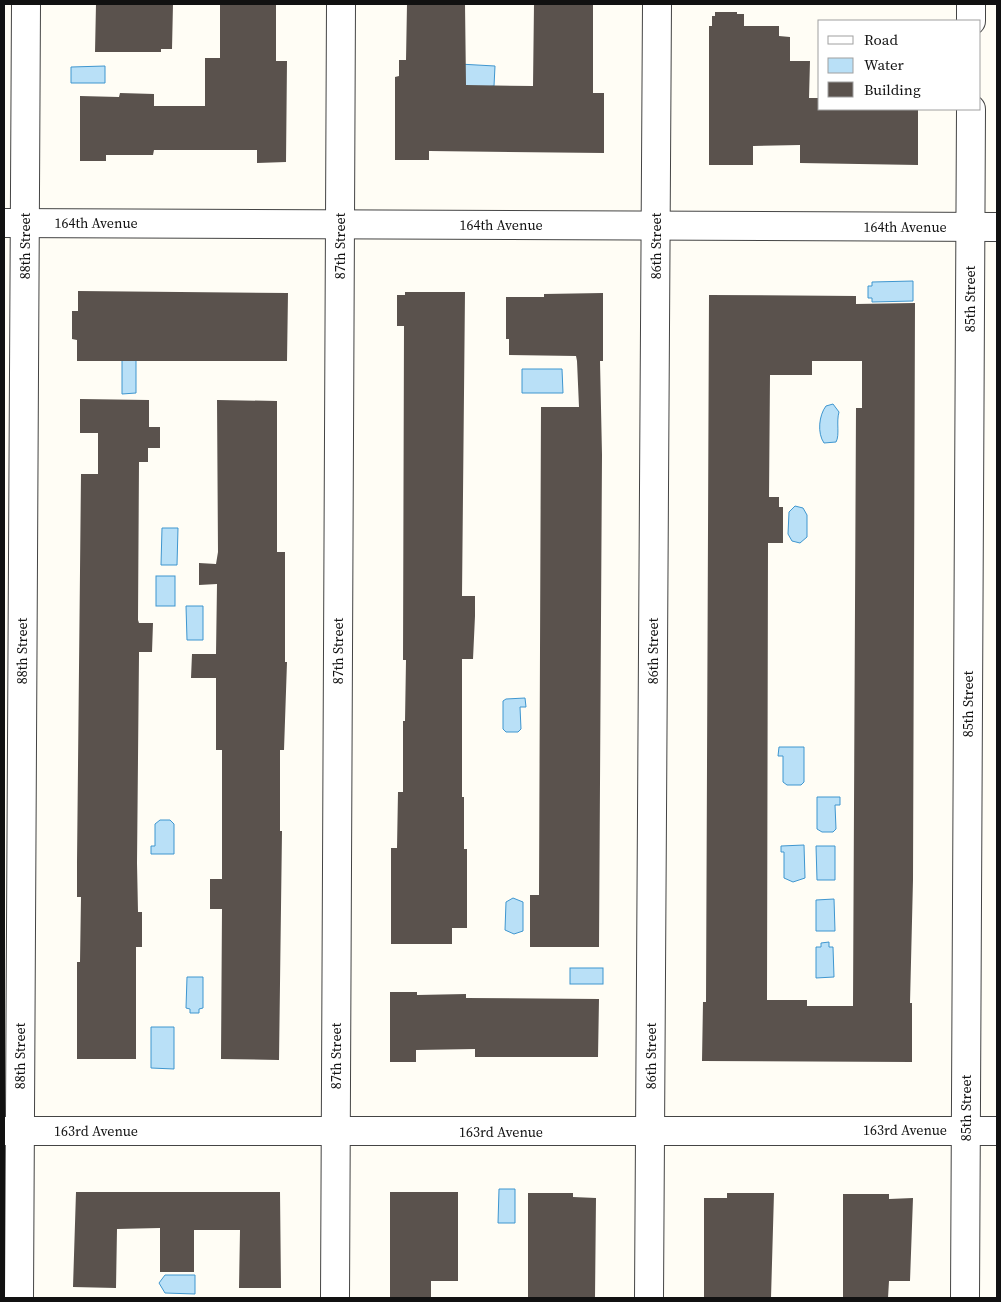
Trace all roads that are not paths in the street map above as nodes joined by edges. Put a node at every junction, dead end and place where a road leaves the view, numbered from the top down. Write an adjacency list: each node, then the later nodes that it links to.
1 (26, 4): 7 (street, 88th Street)
2 (341, 4): 8 (street, 87th Street)
3 (657, 4): 9 (street, 86th Street)
4 (971, 4): 5 (street)
5 (971, 20)
6 (971, 110): 11 (street, 85th Street)
7 (14, 223): 8 (street, 164th Avenue); 14 (street, 88th Street)
8 (340, 225): 9 (street, 164th Avenue); 15 (street, 87th Street)
9 (656, 226): 11 (street, 164th Avenue); 16 (street, 86th Street)
10 (997, 227): 11 (street, 164th Avenue)
11 (971, 228): 12 (street, 85th Street)
12 (966, 1130): 13 (street, 163rd Avenue); 16 (street, 163rd Avenue); 20 (street, 85th Street)
13 (997, 1130)
14 (12, 1131): 15 (street, 163rd Avenue); 17 (street, 88th Street)
15 (336, 1132): 16 (street, 163rd Avenue); 18 (street, 87th Street)
16 (650, 1132): 19 (street, 86th Street)
17 (19, 1298)
18 (335, 1298)
19 (650, 1298)
20 (965, 1298)

